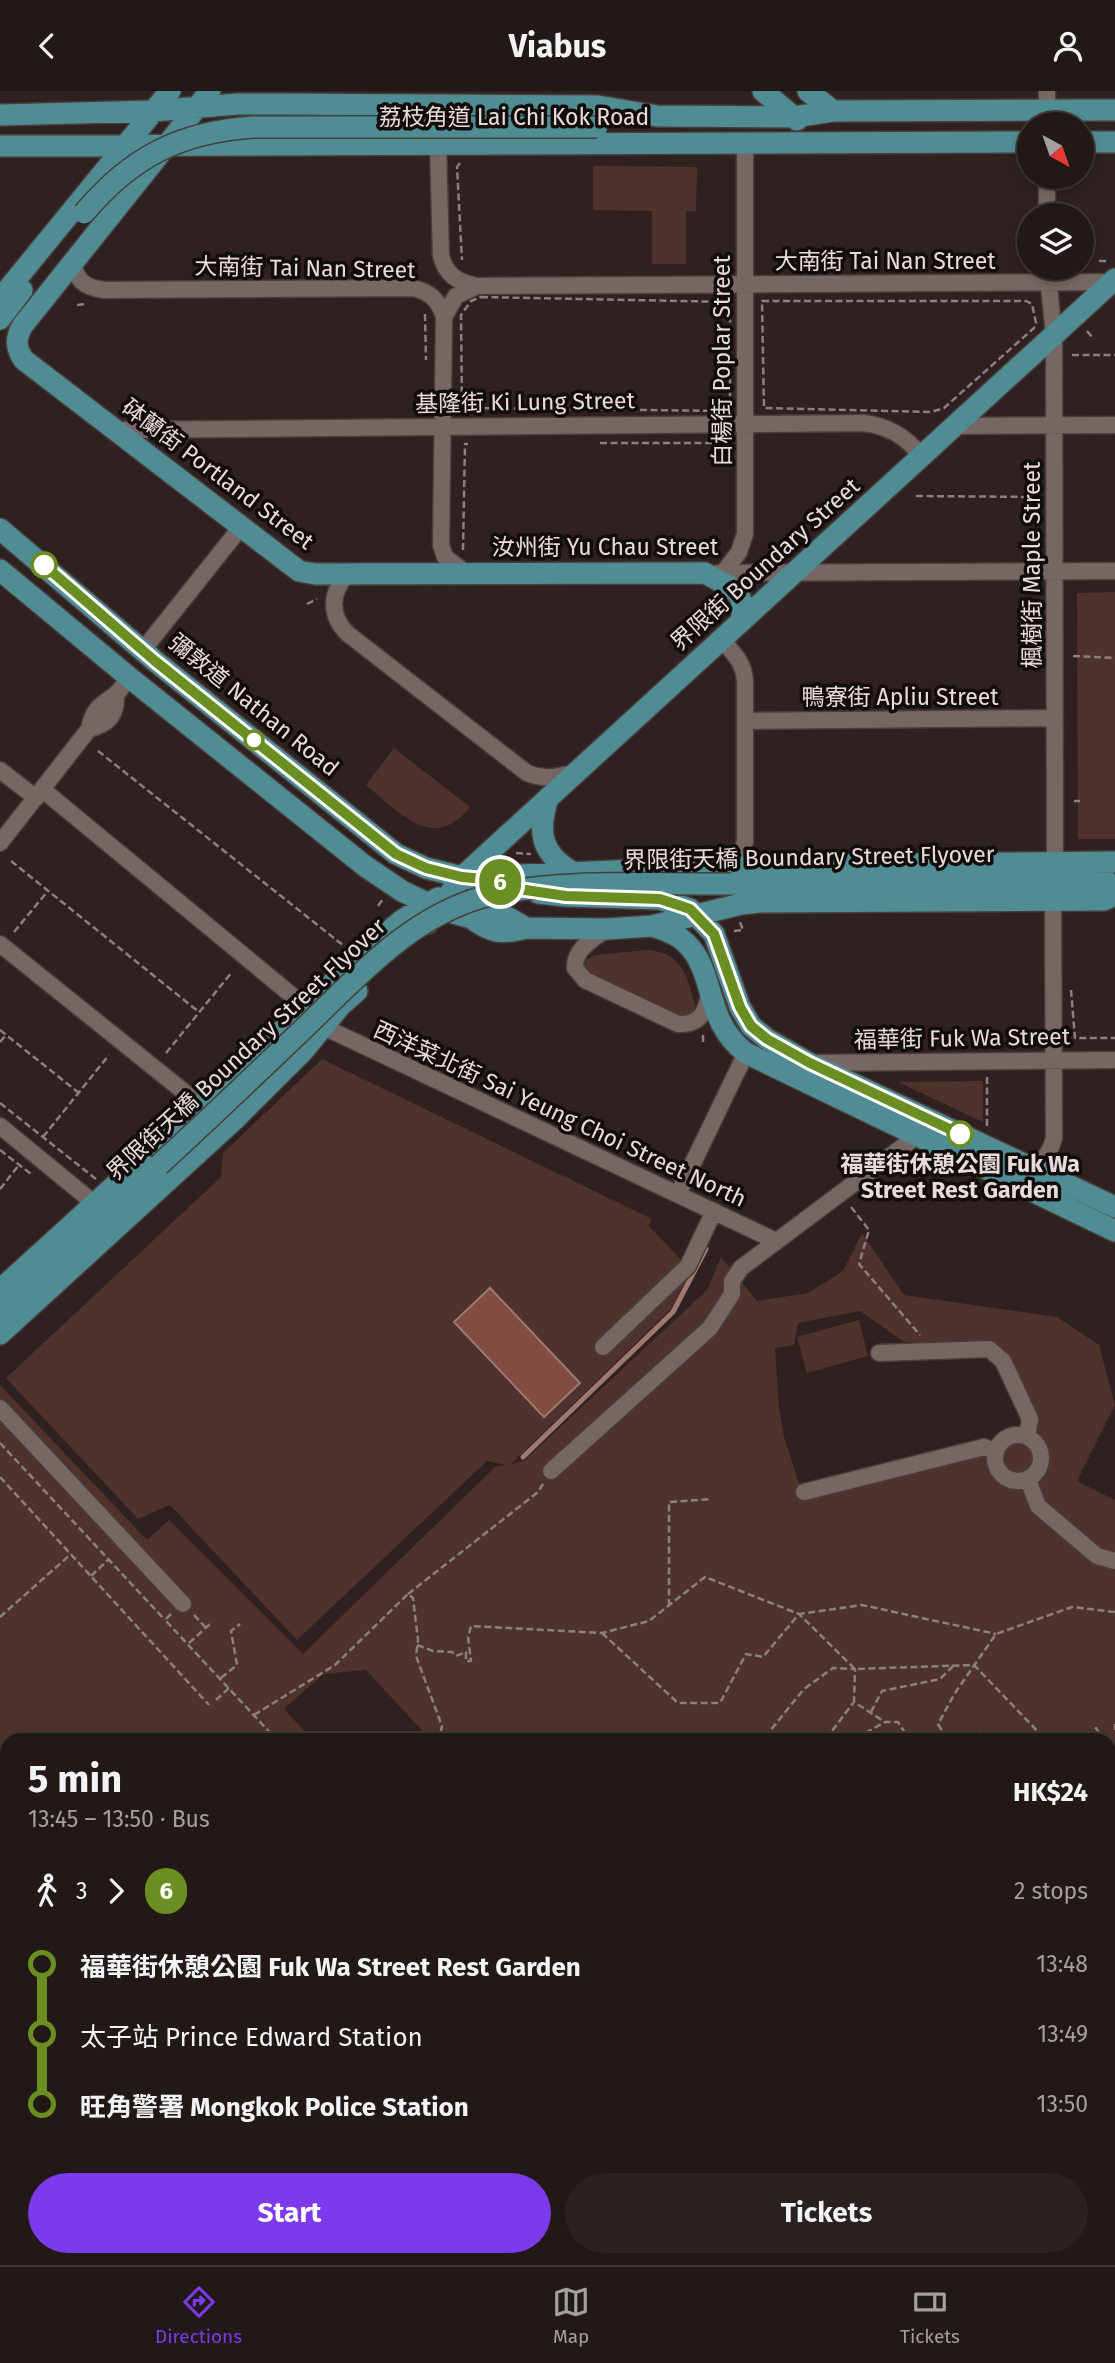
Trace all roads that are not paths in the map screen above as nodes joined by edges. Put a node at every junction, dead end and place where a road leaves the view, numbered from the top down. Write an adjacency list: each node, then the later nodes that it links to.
1 (210, 91): 6 (main road)
2 (762, 91): 13 (main road)
3 (808, 91): 10 (main road)
4 (166, 92): 6 (street); 9 (main road)
5 (349, 98): 6 (main road, 荔枝角道 Lai Chi Kok Road); 12 (main road, 荔枝角道 Lai Chi Kok Road)
6 (194, 109): 9 (main road, 荔枝角道 Lai Chi Kok Road); 22 (main road); 23 (main road)
7 (1047, 109): 8 (main road, 荔枝角道 Lai Chi Kok Road); 10 (main road, 荔枝角道 Lai Chi Kok Road)
8 (1115, 110)
9 (153, 111): 11 (main road, 荔枝角道 Lai Chi Kok Road); 21 (main road)
10 (833, 111): 13 (main road, 荔枝角道 Lai Chi Kok Road)
11 (0, 115)
12 (657, 116): 13 (main road, 荔枝角道 Lai Chi Kok Road); 33 (main road, 荔枝角道 Lai Chi Kok Road, bridge)
13 (794, 117): 20 (main road)
14 (4, 142): 21 (main road, 荔枝角道 Lai Chi Kok Road)
15 (438, 142): 16 (main road, 荔枝角道 Lai Chi Kok Road); 23 (main road, 荔枝角道 Lai Chi Kok Road); 30 (street)
16 (745, 142): 20 (main road, 荔枝角道 Lai Chi Kok Road); 29 (street, 白楊街 Poplar Street)
17 (1017, 142): 20 (main road, 荔枝角道 Lai Chi Kok Road)
18 (1094, 142): 19 (main road)
19 (1115, 142)
20 (822, 143)
21 (126, 144): 22 (main road, 荔枝角道 Lai Chi Kok Road); 31 (main road)
22 (168, 145): 23 (main road, 荔枝角道 Lai Chi Kok Road); 24 (main road)
23 (272, 145)
24 (74, 260): 32 (street, 大南街 Tai Nan Street); 36 (main road)
25 (1017, 277): 29 (street, 大南街 Tai Nan Street)
26 (1047, 280): 34 (street, 楓樹街 Maple Street)
27 (1094, 280): 28 (street, 大南街 Tai Nan Street)
28 (1114, 281): 34 (main road, 界限街 Boundary Street)
29 (745, 285): 30 (street, 大南街 Tai Nan Street); 37 (street, 白楊街 Poplar Street)
30 (479, 291): 32 (street)
31 (0, 299)
32 (444, 317): 40 (street)
33 (0, 319)
34 (1054, 335): 38 (street, 楓樹街 Maple Street); 41 (main road, 界限街 Boundary Street)
35 (0, 358): 36 (main road)
36 (24, 360): 42 (main road, 砵蘭街 Portland Street)
37 (745, 422): 40 (street, 基隆街 Ki Lung Street); 43 (street, 基隆街 Ki Lung Street); 50 (street, 白楊街 Poplar Street)
38 (1054, 425): 39 (street); 41 (street); 49 (street, 楓樹街 Maple Street)
39 (1115, 425)
40 (443, 426): 42 (street, 基隆街 Ki Lung Street); 46 (street)
41 (954, 426): 43 (main road, 界限街 Boundary Street)
42 (118, 430): 44 (main road, 砵蘭街 Portland Street)
43 (921, 456): 51 (main road, 界限街 Boundary Street)
44 (241, 527): 52 (main road, 砵蘭街 Portland Street); 55 (street)
45 (0, 529): 55 (main road, 彌敦道 Nathan Road)
46 (465, 563): 50 (main road, 汝州街 Yu Chau Street); 52 (main road, 汝州街 Yu Chau Street)
47 (0, 570): 56 (main road)
48 (1115, 571): 49 (street, 汝州街 Yu Chau Street)
49 (1054, 572): 51 (street, 汝州街 Yu Chau Street); 57 (street, 楓樹街 Maple Street)
50 (714, 573): 51 (street, 汝州街 Yu Chau Street); 53 (main road)
51 (793, 573): 53 (main road, 界限街 Boundary Street)
52 (348, 574): 60 (street)
53 (741, 621): 54 (main road, 界限街 Boundary Street)
54 (721, 639): 58 (street); 60 (main road, 界限街 Boundary Street)
55 (143, 650): 69 (main road, 彌敦道 Nathan Road)
56 (123, 686): 61 (street); 71 (main road)
57 (1055, 718): 58 (street, 鴨寮街 Apliu Street); 64 (street, 楓樹街 Maple Street)
58 (745, 721): 65 (street)
59 (0, 770): 61 (street)
60 (575, 773): 62 (main road, 界限街 Boundary Street)
61 (40, 794): 63 (street); 77 (street)
62 (548, 798): 66 (main road); 69 (main road, 界限街 Boundary Street)
63 (0, 843)
64 (1055, 862): 65 (main road); 68 (main road)
65 (728, 866): 66 (main road)
66 (572, 872): 67 (main road)
67 (496, 880): 69 (main road, 彌敦道 Nathan Road); 72 (main road)
68 (1113, 881): 70 (main road); 95 (main road, 界限街天橋 Boundary Street Flyover, bridge)
69 (457, 883): 71 (main road, 界限街 Boundary Street)
70 (1052, 899): 72 (main road); 81 (street)
71 (433, 906): 74 (main road); 77 (main road, 界限街 Boundary Street); 78 (main road, 界限街 Boundary Street)
72 (699, 916): 73 (main road); 82 (main road)
73 (652, 926): 74 (main road); 76 (main road)
74 (607, 929): 76 (street)
75 (0, 944): 83 (street)
76 (709, 992): 79 (main road)
77 (306, 1007): 83 (main road, 界限街 Boundary Street)
78 (324, 1027): 86 (main road, 界限街 Boundary Street); 88 (street, 西洋菜北街 Sai Yeung Choi Street North)
79 (746, 1053): 85 (main road); 88 (street)
80 (1115, 1059): 81 (street, 福華街 Fuk Wa Street)
81 (1054, 1060): 82 (street, 福華街 Fuk Wa Street); 87 (street)
82 (810, 1063): 87 (main road)
83 (202, 1106): 86 (street); 89 (main road, 界限街 Boundary Street)
84 (0, 1126): 89 (street)
85 (917, 1136): 92 (main road); 93 (street)
86 (210, 1142): 96 (main road, 界限街 Boundary Street)
87 (1025, 1164): 90 (main road)
88 (678, 1194): 91 (street, 西洋菜北街 Sai Yeung Choi Street North)
89 (95, 1204): 94 (main road, 界限街 Boundary Street)
90 (1115, 1207)
91 (714, 1211): 93 (street, 西洋菜北街 Sai Yeung Choi Street North); 97 (street)
92 (1115, 1231)
93 (776, 1241): 102 (street)
94 (0, 1290)
95 (0, 1311)
96 (0, 1334)
97 (603, 1347)
98 (879, 1353): 100 (street)
99 (0, 1408): 106 (street)
100 (1027, 1436): 101 (street); 103 (street)
101 (995, 1451): 103 (street); 104 (street)
102 (551, 1471)
103 (1028, 1479): 105 (street)
104 (804, 1492)
105 (1115, 1561)
106 (187, 1607)

